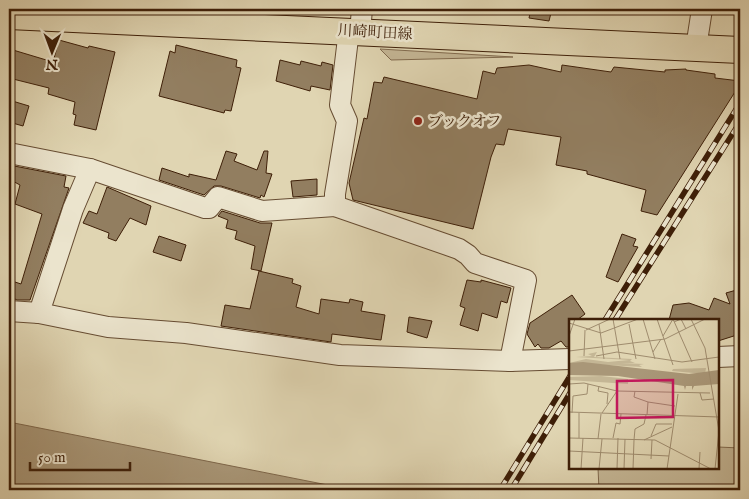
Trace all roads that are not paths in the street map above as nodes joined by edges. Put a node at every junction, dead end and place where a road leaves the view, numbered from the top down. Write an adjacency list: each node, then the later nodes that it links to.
1 (702, 9): 4 (street)
2 (9, 16): 3 (main road, 川崎町田線)
3 (357, 24): 4 (main road, 川崎町田線); 8 (street)
4 (696, 48): 5 (main road, 川崎町田線)
5 (740, 50)
6 (9, 153): 7 (street)
7 (90, 169): 8 (street); 10 (street)
8 (335, 206): 14 (street)
9 (9, 311): 10 (street)
10 (38, 313): 14 (street)
11 (740, 356): 12 (street)
12 (719, 357)
13 (569, 359): 14 (street)
14 (510, 360)

